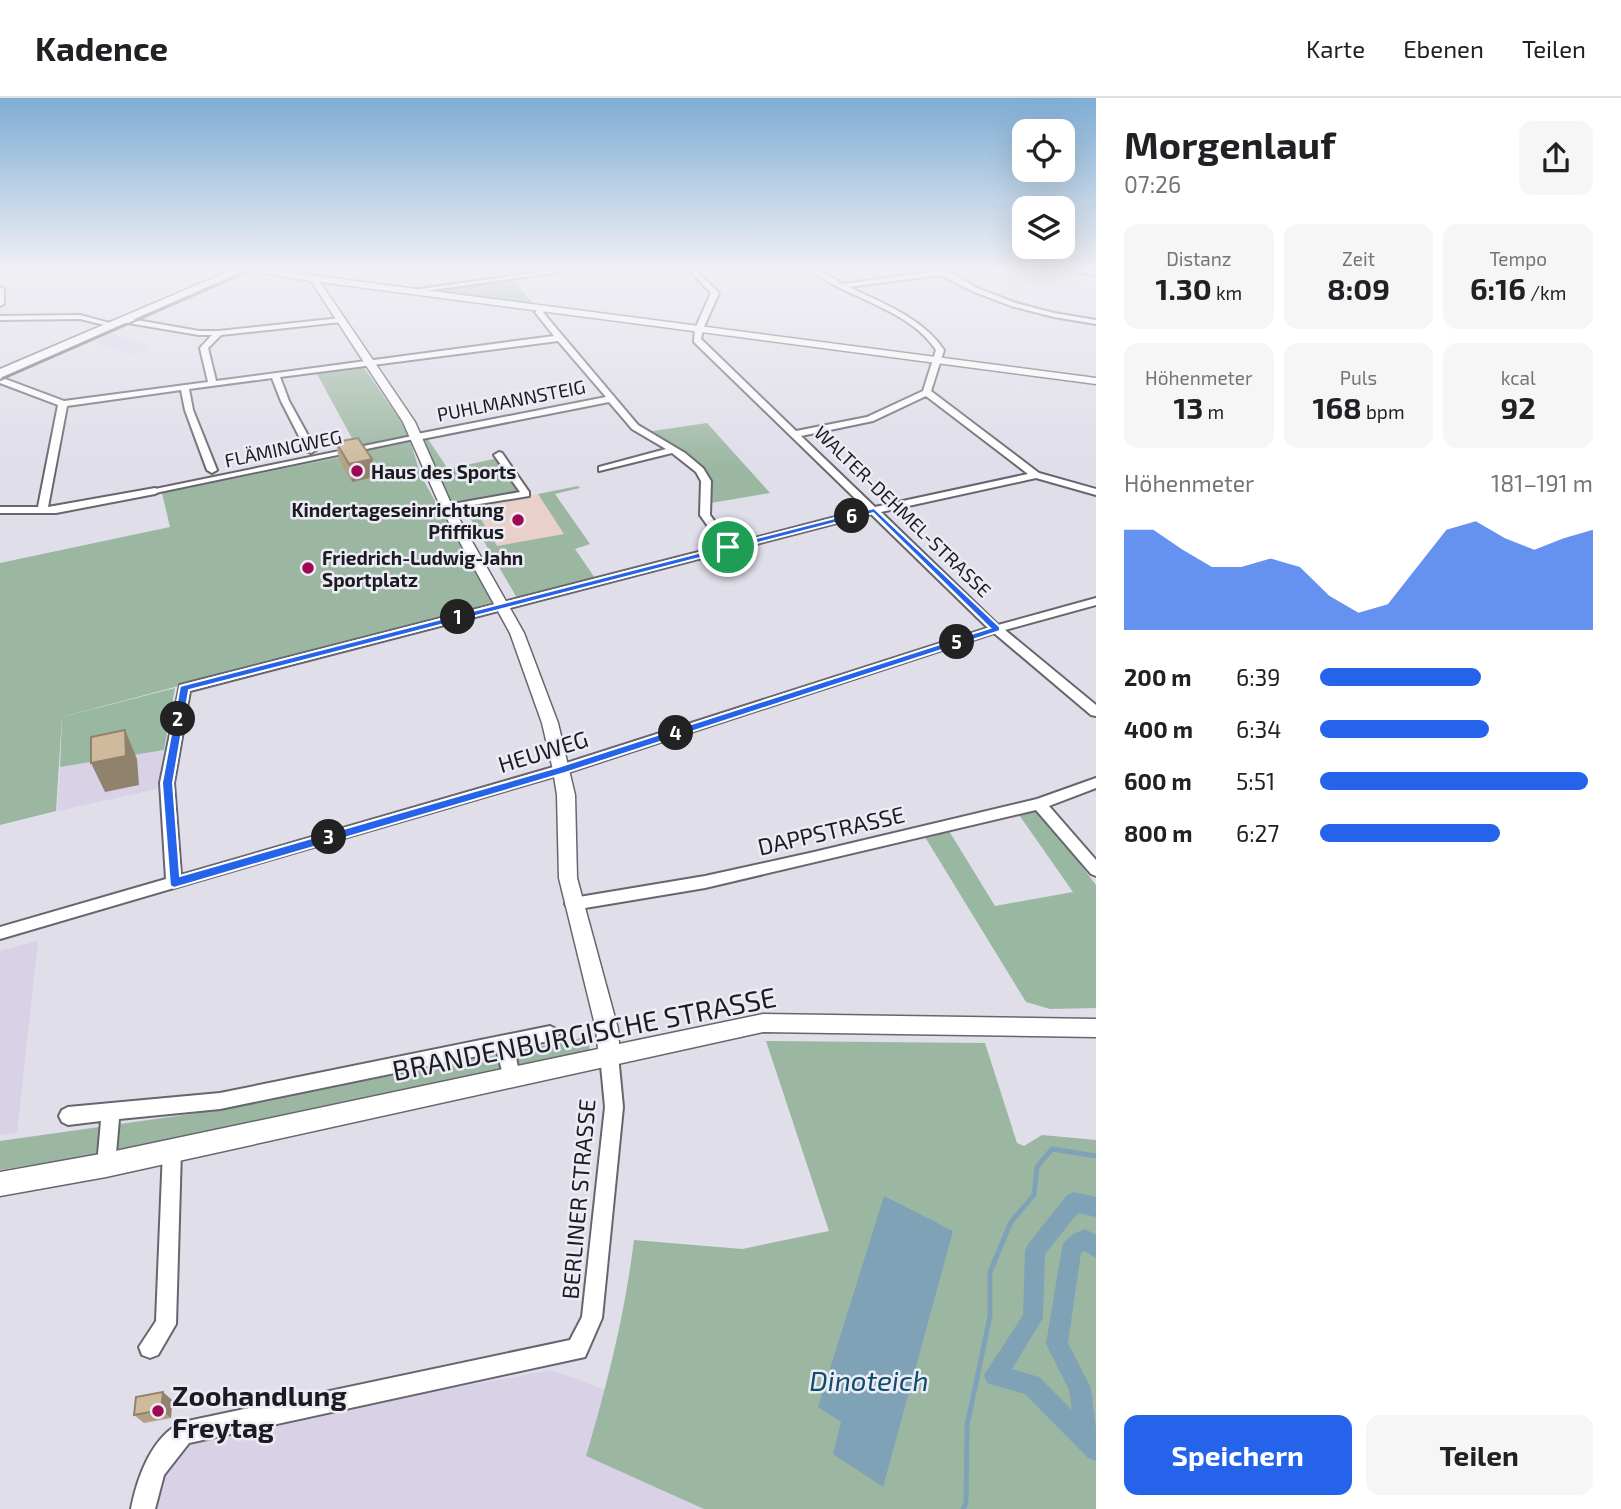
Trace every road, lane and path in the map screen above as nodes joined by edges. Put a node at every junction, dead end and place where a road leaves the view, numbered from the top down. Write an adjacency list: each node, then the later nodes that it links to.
1 (89, 336): 12 (main road)
2 (216, 336): 16 (street)
3 (352, 336): 11 (street, BERLINER STRASSE)
4 (538, 336): 9 (street)
5 (698, 336): 21 (street, WALTER-DEHMEL-STRASSE)
6 (752, 336): 10 (street)
7 (929, 336): 10 (street)
8 (559, 338): 9 (street); 19 (street)
9 (534, 340): 11 (street)
10 (938, 360): 15 (street); 18 (street)
11 (370, 363): 13 (street); 22 (street, BERLINER STRASSE)
12 (0, 374)
13 (276, 376): 16 (street); 23 (street)
14 (0, 380): 20 (street)
15 (1096, 381)
16 (213, 384): 17 (street)
17 (185, 388): 20 (street); 27 (street)
18 (928, 392): 21 (street); 28 (street)
19 (611, 399): 22 (street, PUHLMANNSTEIG); 24 (street)
20 (63, 404): 33 (street)
21 (795, 434): 34 (street, WALTER-DEHMEL-STRASSE)
22 (417, 437): 29 (street, FLÄMINGWEG); 31 (street, BERLINER STRASSE)
23 (311, 450)
24 (674, 450): 26 (street); 35 (street)
25 (499, 455): 31 (street)
26 (602, 468)
27 (212, 470)
28 (1036, 475): 30 (street); 34 (street)
29 (155, 491): 33 (street)
30 (1096, 492)
31 (447, 508): 37 (street, BERLINER STRASSE)
32 (0, 510): 33 (street)
33 (42, 510)
34 (874, 510): 35 (street); 38 (street, WALTER-DEHMEL-STRASSE)
35 (728, 547): 37 (street)
36 (1096, 601): 38 (street, HEUWEG)
37 (504, 606): 40 (street, BERLINER STRASSE); 44 (street)
38 (996, 629): 39 (street, WALTER-DEHMEL-STRASSE); 40 (street, HEUWEG)
39 (1096, 712)
40 (561, 770): 44 (street, HEUWEG); 45 (street, BERLINER STRASSE)
41 (1096, 783): 42 (street, DAPPSTRASSE)
42 (1039, 804): 43 (street); 45 (street, DAPPSTRASSE)
43 (1096, 870)
44 (174, 883): 46 (street, HEUWEG)
45 (572, 904): 50 (street, BERLINER STRASSE)
46 (0, 933)
47 (1096, 1028): 50 (street, BRANDENBURGISCHE STRASSE)
48 (550, 1034): 49 (street)
49 (504, 1044): 51 (street); 52 (street)
50 (609, 1055): 51 (street, BRANDENBURGISCHE STRASSE); 58 (street, BERLINER STRASSE)
51 (511, 1076): 54 (street, BRANDENBURGISCHE STRASSE)
52 (111, 1112): 53 (street); 55 (street)
53 (68, 1116)
54 (173, 1150): 55 (street, BRANDENBURGISCHE STRASSE); 57 (street)
55 (106, 1165): 56 (street, BRANDENBURGISCHE STRASSE)
56 (0, 1184)
57 (150, 1347)
58 (143, 1509)

